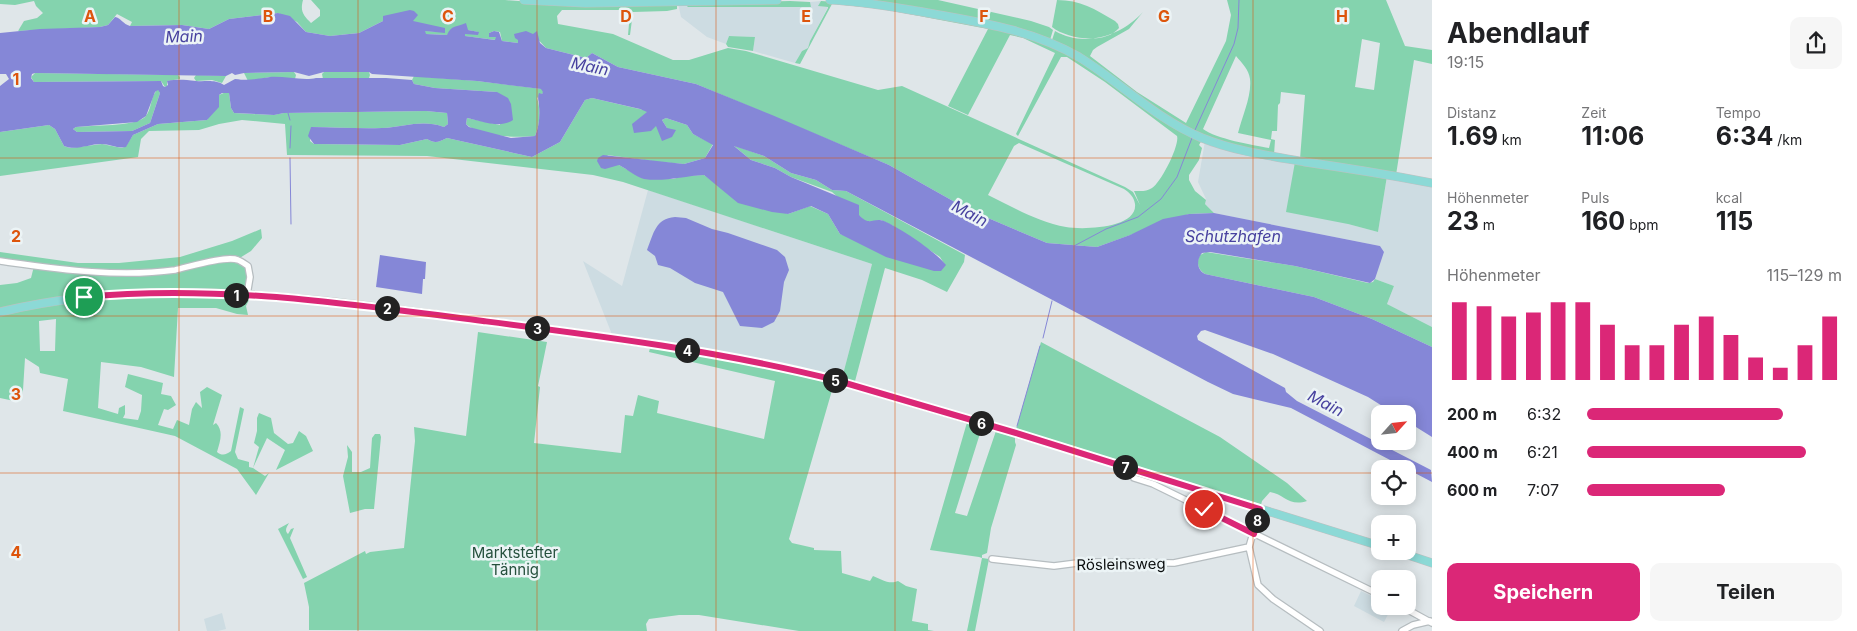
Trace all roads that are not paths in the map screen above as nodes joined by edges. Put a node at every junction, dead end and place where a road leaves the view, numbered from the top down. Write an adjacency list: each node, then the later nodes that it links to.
1 (524, 0): 2 (main road)
2 (777, 0)
3 (830, 0): 4 (main road)
4 (1432, 183)
5 (0, 261): 6 (street)
6 (247, 296): 7 (main road); 9 (main road)
7 (0, 312)
8 (1134, 478): 10 (street)
9 (1260, 509): 10 (street); 11 (main road)
10 (1254, 534): 12 (street); 16 (street)
11 (1371, 543)
12 (1249, 547): 14 (street, Rösleinsweg); 19 (street)
13 (1416, 558): 15 (main road)
14 (992, 559)
15 (1432, 563)
16 (1371, 591)
17 (1416, 614): 18 (street)
18 (1431, 622): 20 (street)
19 (1320, 631)
20 (1402, 631)

